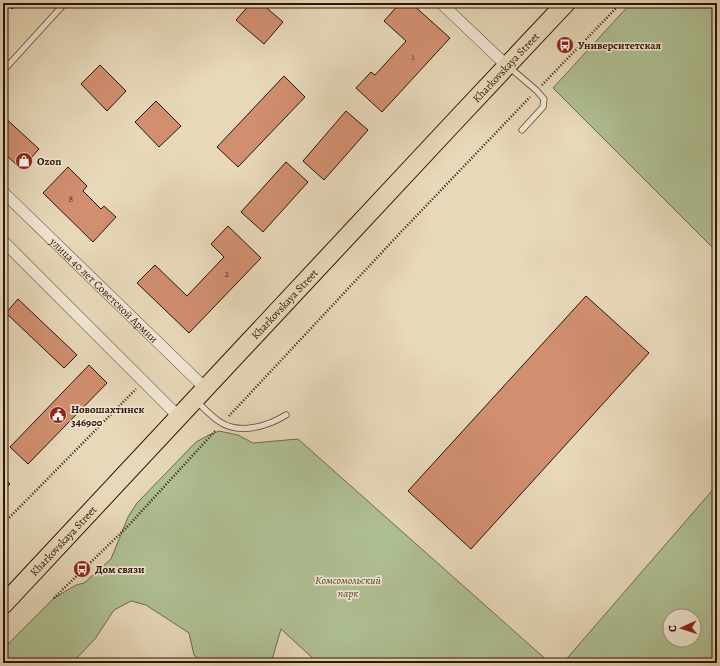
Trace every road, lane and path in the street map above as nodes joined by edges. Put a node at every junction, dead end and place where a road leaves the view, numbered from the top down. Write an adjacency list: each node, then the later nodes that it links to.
1 (65, 3): 6 (lane)
2 (441, 3): 5 (street)
3 (566, 3): 5 (highway, Kharkovskaya Street)
4 (621, 3): 7 (path)
5 (507, 66): 7 (lane); 12 (highway, Kharkovskaya Street)
6 (3, 71)
7 (536, 90): 8 (lane); 15 (path)
8 (522, 130)
9 (3, 192): 12 (street, улица 40 лет Советской Армии)
10 (3, 241): 11 (street)
11 (144, 381): 14 (street); 16 (path)
12 (200, 394): 14 (highway, Kharkovskaya Street); 15 (lane)
13 (286, 415): 15 (lane)
14 (179, 416): 18 (highway, Kharkovskaya Street)
15 (223, 423): 17 (path)
16 (3, 524)
17 (54, 598)
18 (3, 605)

